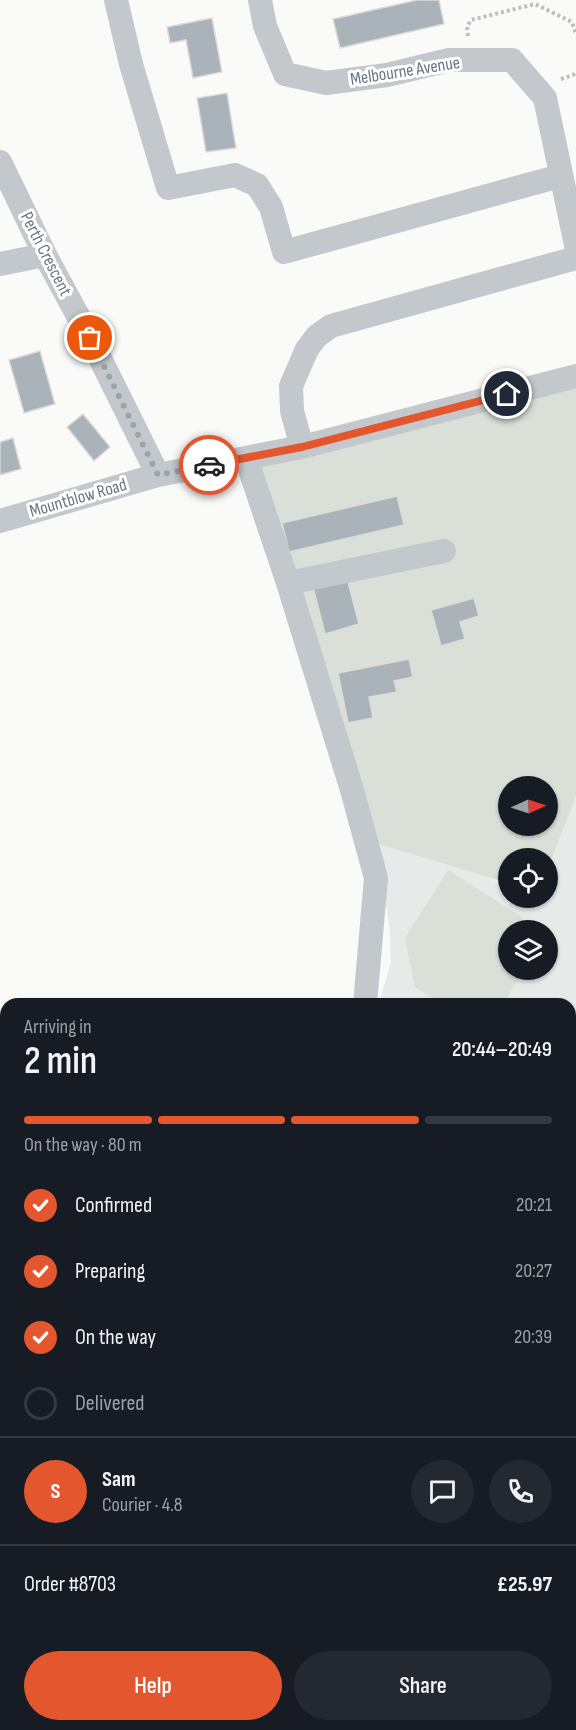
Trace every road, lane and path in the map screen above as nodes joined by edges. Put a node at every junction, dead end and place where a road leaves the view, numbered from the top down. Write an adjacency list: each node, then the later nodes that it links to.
1 (116, 0): 6 (street)
2 (260, 0): 4 (street, Melbourne Avenue)
3 (576, 34): 4 (path)
4 (473, 60): 6 (street, Melbourne Avenue)
5 (0, 162): 8 (street, Perth Crescent)
6 (560, 176): 7 (street, Melbourne Avenue)
7 (576, 245)
8 (45, 255): 10 (street); 14 (street, Perth Crescent)
9 (576, 258): 12 (street)
10 (0, 264)
11 (576, 376): 12 (street, Mountblow Road)
12 (302, 447): 13 (street, Mountblow Road)
13 (246, 458): 14 (street, Mountblow Road); 17 (street)
14 (158, 475): 15 (street, Mountblow Road)
15 (0, 521)
16 (444, 551): 17 (street)
17 (288, 583): 18 (street)
18 (366, 998)

